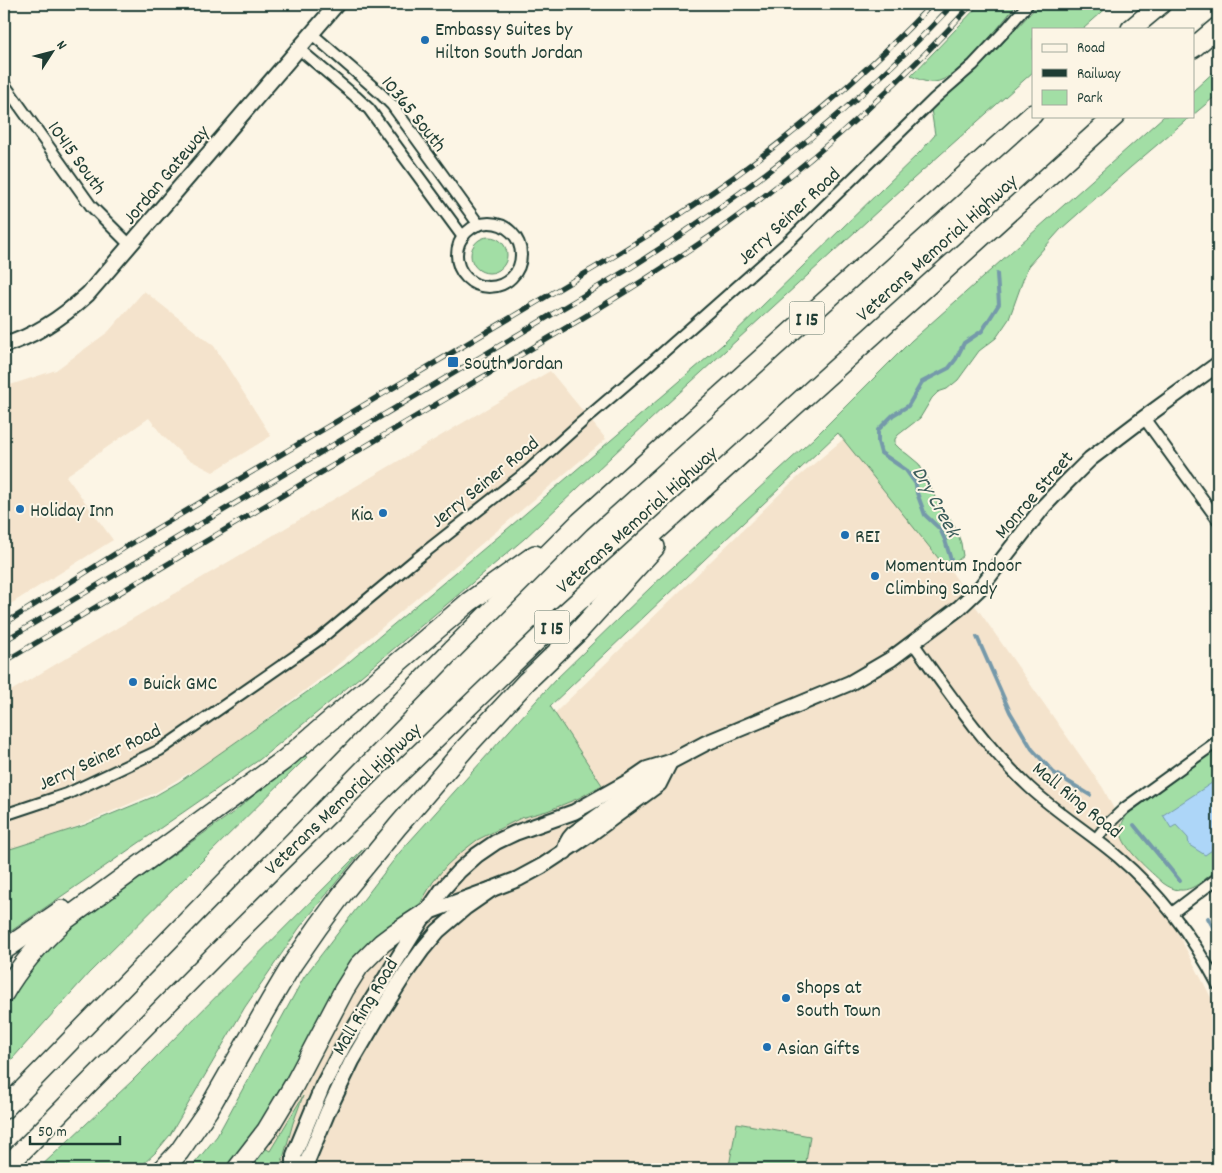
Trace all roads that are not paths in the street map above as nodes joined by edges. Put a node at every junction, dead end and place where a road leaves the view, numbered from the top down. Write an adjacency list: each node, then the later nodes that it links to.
1 (336, 4): 6 (street, Jordan Gateway)
2 (1028, 4): 25 (street, Jerry Seiner Road)
3 (1160, 4): 5 (highway)
4 (1218, 27): 7 (highway)
5 (1133, 28)
6 (312, 34): 8 (street, Jordan Gateway); 12 (street, 10365 South)
7 (1194, 47)
8 (299, 49): 13 (street, 10365 South); 14 (street, Jordan Gateway)
9 (4, 84): 14 (street, 10415 South)
10 (1032, 115): 20 (highway, Veterans Memorial Highway / I 15)
11 (1113, 118): 18 (highway, Veterans Memorial Highway / I 15)
12 (479, 225): 13 (street); 13 (street)
13 (463, 237)
14 (130, 245): 15 (street, Jordan Gateway)
15 (4, 345)
16 (1218, 364): 17 (street, Monroe Street)
17 (1144, 418): 19 (street); 21 (street, Monroe Street)
18 (724, 470): 36 (highway); 37 (highway, Veterans Memorial Highway / I 15)
19 (1218, 520)
20 (580, 522): 27 (highway); 35 (highway, Veterans Memorial Highway / I 15)
21 (913, 643): 22 (street, Monroe Street); 26 (street, Mall Ring Road)
22 (724, 736): 24 (street, Mall Ring Road)
23 (1218, 741): 26 (street)
24 (670, 762): 29 (street, Mall Ring Road); 30 (street, Mall Ring Road)
25 (4, 815)
26 (1096, 840): 31 (street, Mall Ring Road)
27 (167, 845): 32 (highway); 34 (highway)
28 (1218, 878): 31 (street)
29 (492, 889): 30 (street, Mall Ring Road); 42 (street, Mall Ring Road)
30 (426, 913): 40 (highway); 41 (street, Mall Ring Road)
31 (1172, 913): 33 (street, Mall Ring Road)
32 (4, 950)
33 (1218, 985)
34 (4, 993)
35 (4, 1109)
36 (208, 1110): 38 (highway); 39 (highway)
37 (12, 1162)
38 (163, 1169)
39 (180, 1169)
40 (236, 1169)
41 (294, 1169)
42 (304, 1169)

